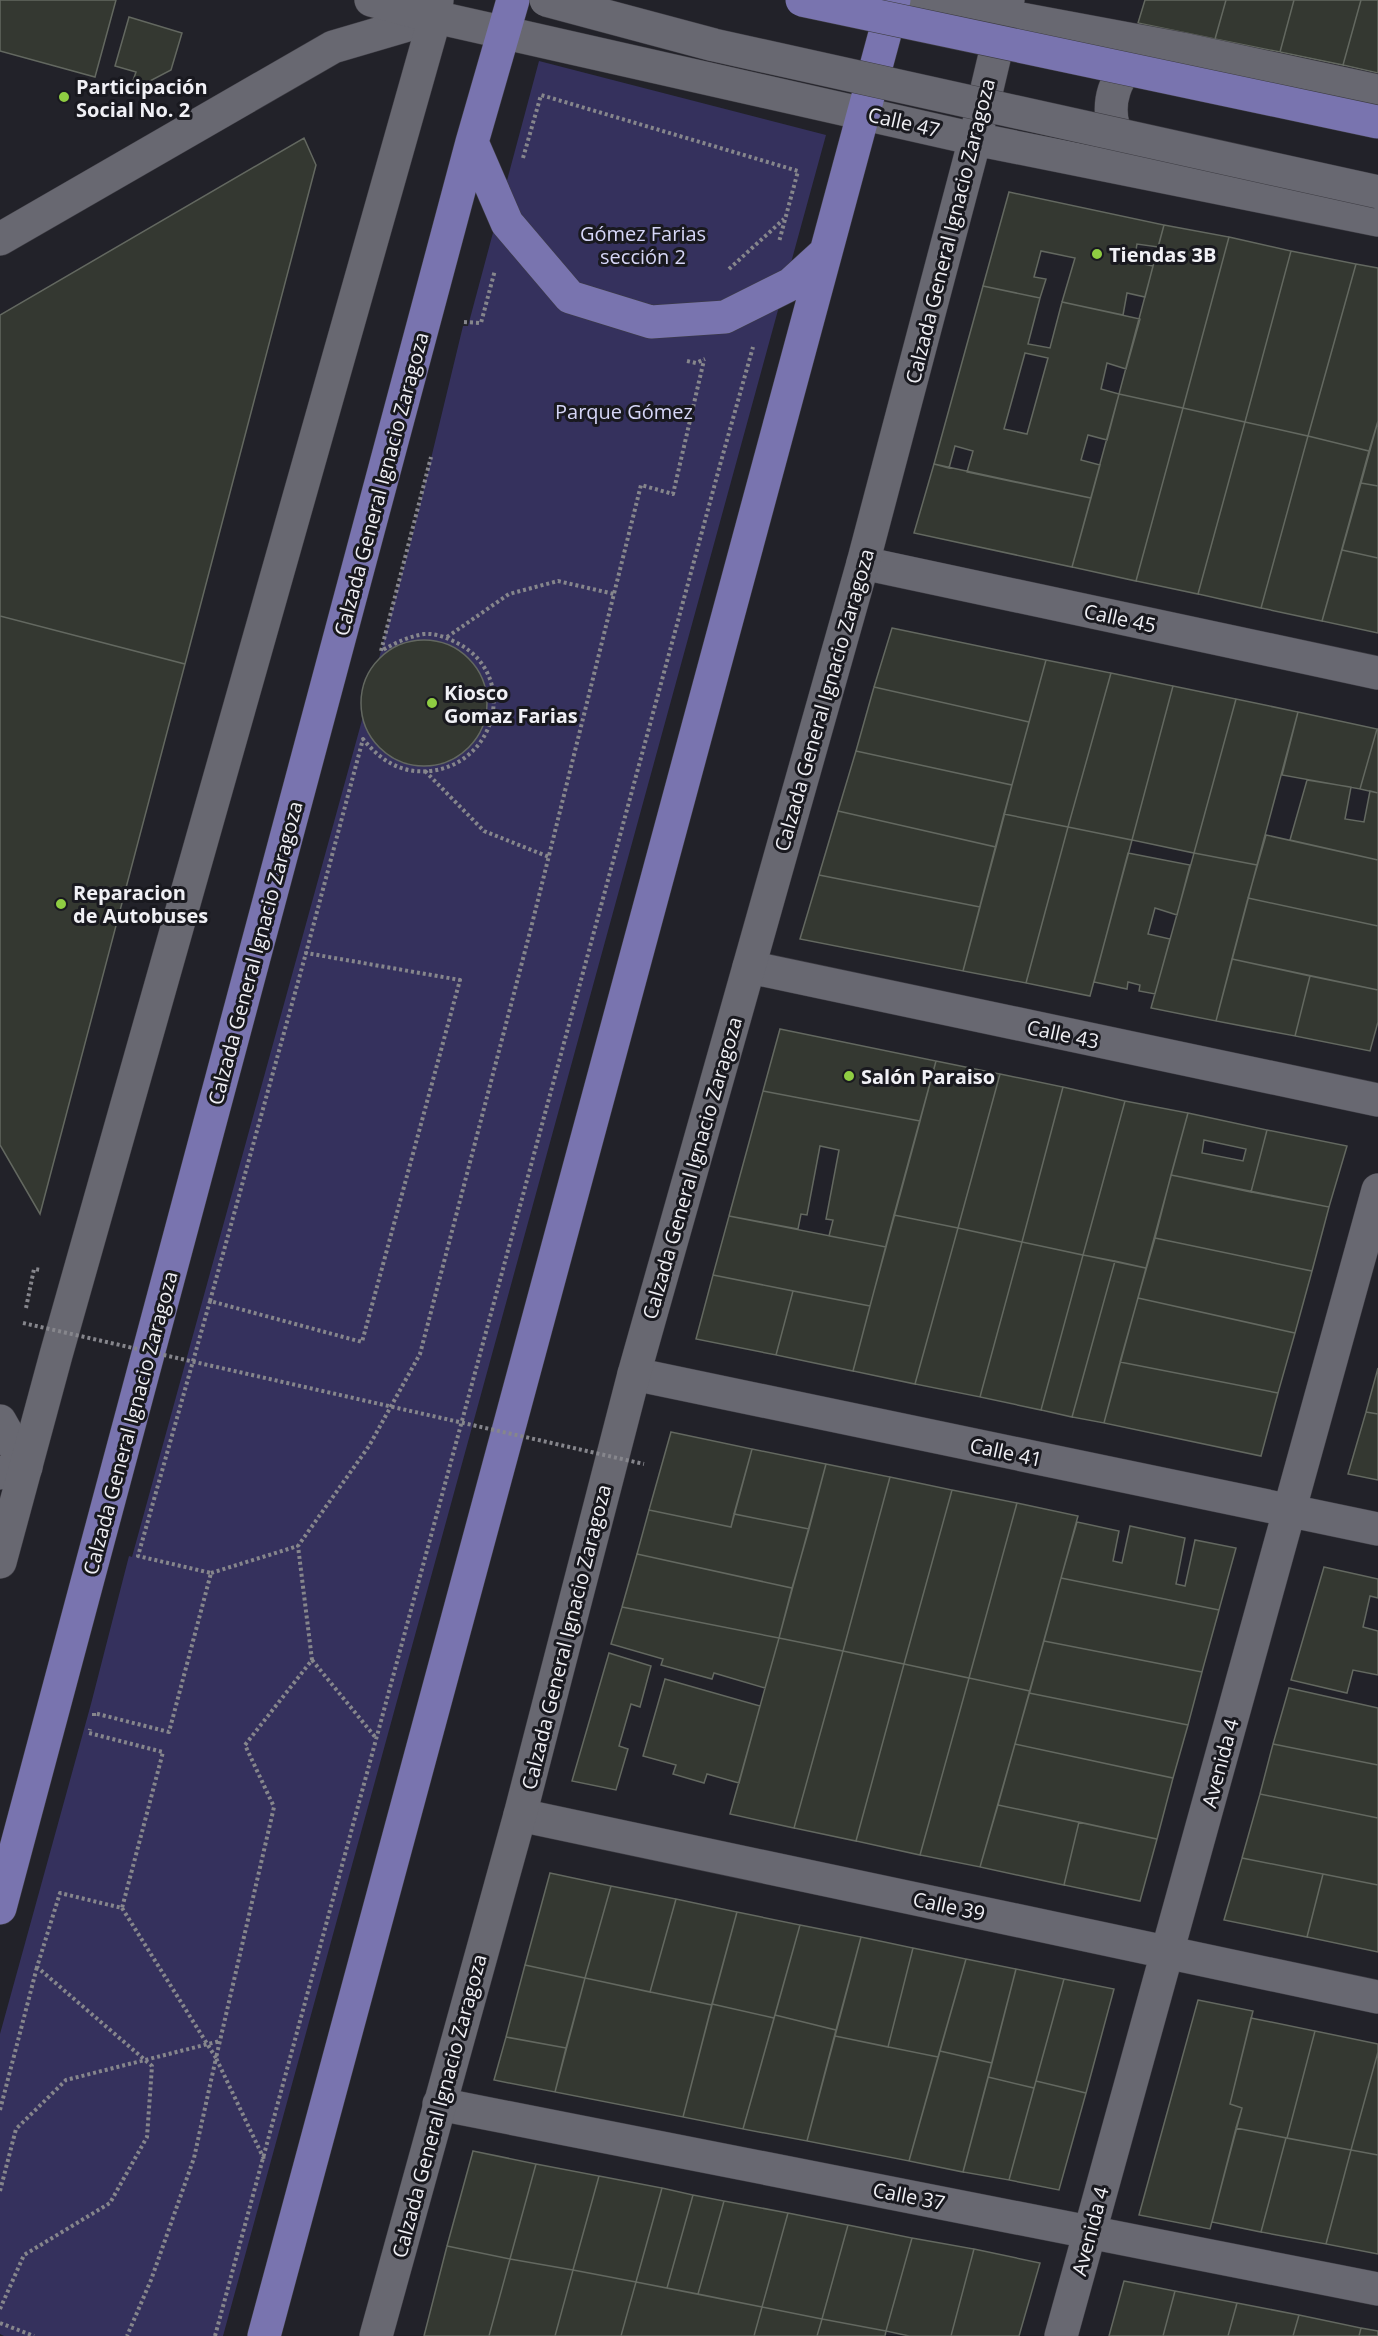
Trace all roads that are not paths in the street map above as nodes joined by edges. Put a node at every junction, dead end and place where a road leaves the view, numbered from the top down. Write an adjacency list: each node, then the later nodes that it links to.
1 (371, 0): 7 (main road, Calle 47)
2 (513, 0): 9 (main road, Calzada General Ignacio Zaragoza)
3 (546, 0): 17 (main road, bridge)
4 (802, 0): 13 (main road, bridge)
5 (894, 0): 12 (main road)
6 (920, 0): 8 (main road)
7 (436, 8): 9 (main road, Calle 47); 19 (main road); 28 (main road)
8 (1006, 8): 10 (main road); 14 (main road, Calzada General Ignacio Zaragoza)
9 (502, 32): 12 (main road, Calle 47); 15 (main road, Calzada General Ignacio Zaragoza)
10 (1182, 49): 11 (main road); 16 (main road)
11 (1378, 91)
12 (864, 113): 14 (main road, Calle 47); 20 (main road)
13 (1378, 122)
14 (975, 139): 16 (main road, Calle 47); 21 (main road, Calzada General Ignacio Zaragoza)
15 (472, 142): 20 (main road); 33 (main road, Calzada General Ignacio Zaragoza)
16 (1157, 175): 18 (main road, Calle 47)
17 (1378, 192)
18 (1378, 220)
19 (0, 239)
20 (825, 253): 39 (main road)
21 (863, 563): 22 (main road, Calle 45); 23 (main road, Calzada General Ignacio Zaragoza)
22 (1378, 673)
23 (748, 967): 24 (main road, Calle 43); 26 (main road, Calzada General Ignacio Zaragoza)
24 (1378, 1100)
25 (1378, 1190): 29 (main road, Avenida 4)
26 (634, 1374): 29 (main road, Calle 41); 32 (main road, Calzada General Ignacio Zaragoza)
27 (0, 1421): 28 (main road)
28 (13, 1470): 31 (main road)
29 (1289, 1511): 30 (main road, Calle 41); 34 (main road, Avenida 4)
30 (1378, 1529)
31 (0, 1562)
32 (520, 1815): 34 (main road, Calle 39); 36 (main road, Calzada General Ignacio Zaragoza)
33 (0, 1908)
34 (1168, 1952): 35 (main road, Calle 39); 37 (main road, Avenida 4)
35 (1378, 1997)
36 (439, 2104): 37 (main road, Calle 37); 40 (main road, Calzada General Ignacio Zaragoza)
37 (1090, 2232): 38 (main road, Calle 37); 41 (main road, Avenida 4)
38 (1378, 2289)
39 (264, 2336)
40 (376, 2336)
41 (1061, 2336)

